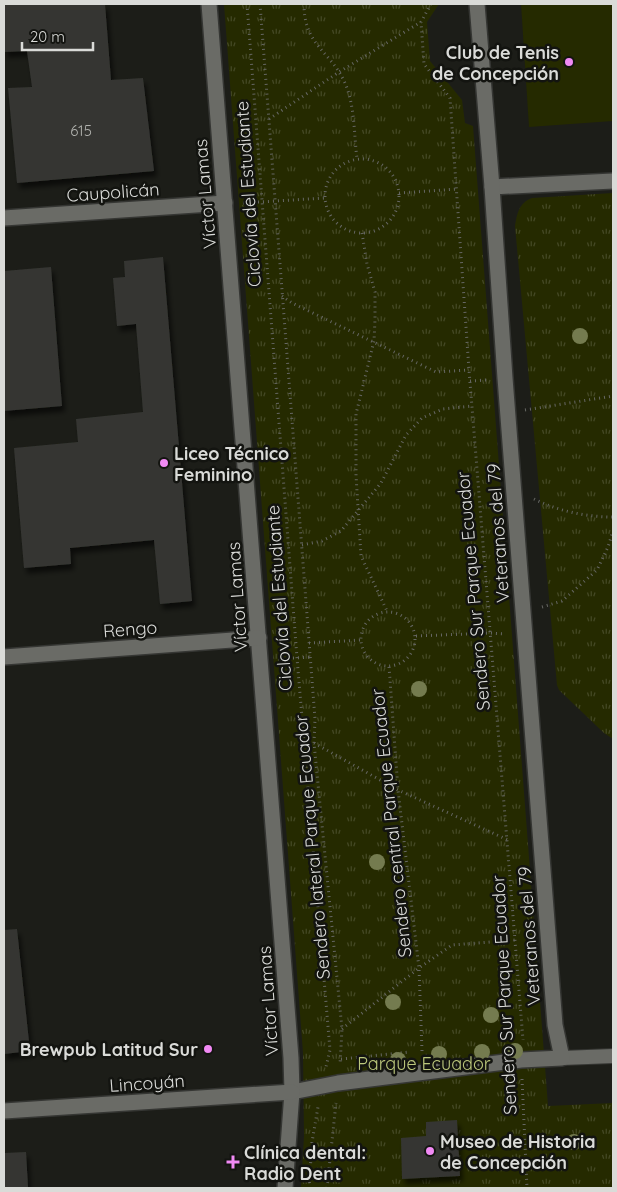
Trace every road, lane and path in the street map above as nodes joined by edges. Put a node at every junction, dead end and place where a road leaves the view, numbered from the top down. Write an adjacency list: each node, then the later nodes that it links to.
1 (209, 4): 17 (street, Víctor Lamas)
2 (248, 4): 41 (path, Ciclovía del Estudiante)
3 (260, 4): 9 (path, Sendero lateral Parque Ecuador)
4 (304, 4): 8 (path)
5 (431, 4): 7 (path)
6 (477, 4): 12 (street, Veteranos del 79)
7 (421, 22): 8 (path); 13 (path, Sendero Sur Parque Ecuador)
8 (340, 72): 9 (path); 10 (path)
9 (268, 120): 16 (path, Sendero lateral Parque Ecuador)
10 (357, 159): 14 (path); 15 (path)
11 (613, 181): 12 (street)
12 (492, 187): 25 (street, Veteranos del 79)
13 (458, 189): 14 (path); 22 (path, Sendero Sur Parque Ecuador)
14 (399, 193): 19 (path)
15 (325, 198): 16 (path); 19 (path)
16 (275, 202): 17 (path); 20 (path, Sendero lateral Parque Ecuador)
17 (225, 203): 18 (street, Caupolicán); 36 (street, Víctor Lamas)
18 (4, 218)
19 (362, 233): 21 (path)
20 (282, 296): 21 (path); 30 (path, Sendero lateral Parque Ecuador)
21 (374, 341): 22 (path); 27 (path)
22 (469, 370): 24 (path, Sendero Sur Parque Ecuador)
23 (613, 396): 25 (path)
24 (472, 406): 27 (path); 33 (path, Sendero Sur Parque Ecuador)
25 (508, 413): 26 (street, Veteranos del 79)
26 (514, 488): 28 (path); 32 (street, Veteranos del 79)
27 (359, 508): 30 (path); 31 (path)
28 (613, 517)
29 (613, 531): 32 (path)
30 (301, 546): 38 (path, Sendero lateral Parque Ecuador)
31 (387, 611): 34 (path); 37 (path)
32 (523, 612): 35 (street, Veteranos del 79)
33 (490, 633): 34 (path); 35 (path); 46 (path, Sendero Sur Parque Ecuador)
34 (416, 636): 43 (path, Sendero central Parque Ecuador)
35 (525, 636): 52 (street, Veteranos del 79)
36 (259, 638): 39 (street, Rengo); 42 (street, Víctor Lamas)
37 (361, 640): 38 (path); 43 (path, Sendero central Parque Ecuador)
38 (309, 643): 40 (path, Sendero lateral Parque Ecuador)
39 (4, 657)
40 (310, 657): 41 (path); 44 (path, Sendero lateral Parque Ecuador)
41 (297, 658): 42 (path); 55 (path, Ciclovía del Estudiante)
42 (260, 660): 56 (street, Víctor Lamas)
43 (389, 666): 45 (path, Sendero central Parque Ecuador)
44 (314, 743): 45 (path); 49 (path, Sendero lateral Parque Ecuador)
45 (398, 790): 46 (path); 48 (path, Sendero central Parque Ecuador)
46 (508, 840): 47 (path, Sendero Sur Parque Ecuador)
47 (516, 940): 48 (path); 53 (path, Sendero Sur Parque Ecuador)
48 (419, 968): 49 (path, Sendero central Parque Ecuador); 50 (path)
49 (342, 1030): 54 (path, Sendero lateral Parque Ecuador)
50 (422, 1051)
51 (613, 1056): 52 (lane)
52 (562, 1058): 53 (street, Lincoyán)
53 (521, 1060): 54 (street, Lincoyán); 61 (path, Sendero Sur Parque Ecuador)
54 (338, 1083): 55 (street, Lincoyán); 60 (path, Sendero lateral Parque Ecuador)
55 (321, 1086): 56 (street, Lincoyán); 59 (path, Ciclovía del Estudiante)
56 (292, 1092): 57 (street, Lincoyán); 58 (street, Víctor Lamas)
57 (4, 1111)
58 (285, 1188)
59 (309, 1188)
60 (327, 1188)
61 (527, 1188)

